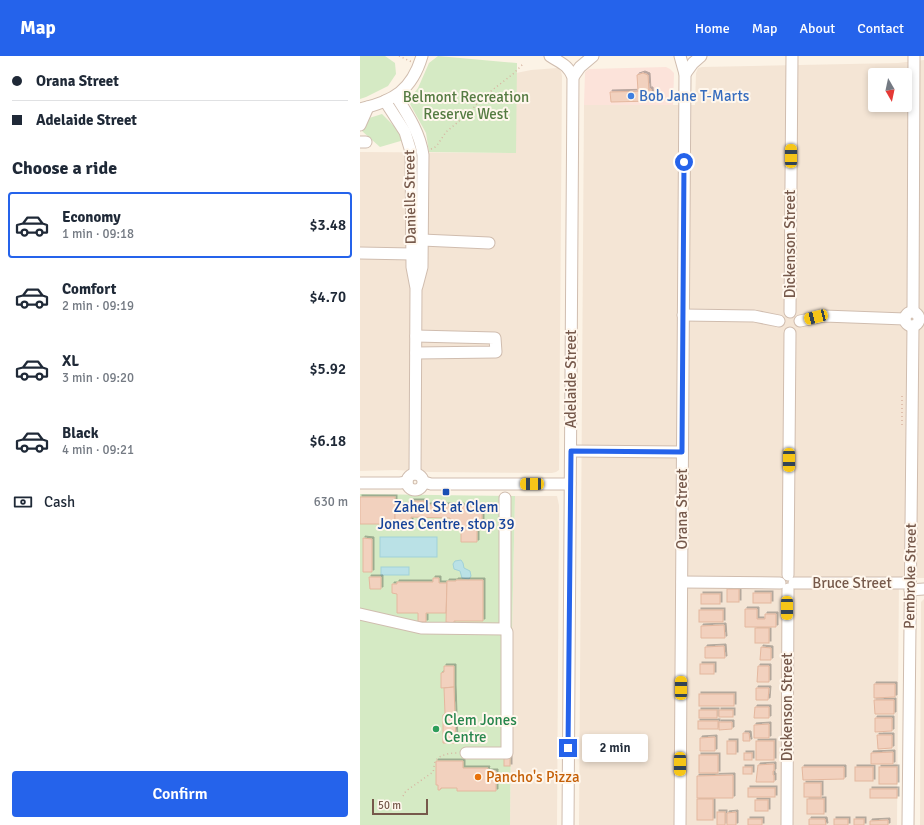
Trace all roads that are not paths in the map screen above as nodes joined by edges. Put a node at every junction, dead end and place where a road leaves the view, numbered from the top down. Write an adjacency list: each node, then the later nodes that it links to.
1 (550, 56): 9 (street)
2 (593, 56): 9 (street)
3 (680, 56): 8 (street, Orana Street)
4 (701, 56): 8 (street)
5 (792, 56): 19 (street, Dickenson Street)
6 (914, 56): 21 (street, Pembroke Street)
7 (421, 60): 10 (street)
8 (685, 74): 20 (street, Orana Street)
9 (573, 77): 27 (street, Adelaide Street)
10 (396, 96): 11 (street); 14 (street, Daniells Street)
11 (385, 101): 12 (street); 17 (street, Daniells Street)
12 (364, 108): 13 (street)
13 (360, 125)
14 (422, 240): 15 (street); 18 (street, Daniells Street)
15 (489, 243)
16 (360, 253): 17 (street)
17 (412, 254): 18 (street, Daniells Street)
18 (416, 288): 25 (street, Daniells Street)
19 (790, 312): 22 (street); 23 (street)
20 (683, 315): 22 (street); 28 (street, Orana Street)
21 (915, 318): 23 (street); 35 (street, Pembroke Street)
22 (779, 321): 24 (street)
23 (800, 321): 24 (street)
24 (790, 333): 34 (street, Dickenson Street)
25 (416, 336): 26 (street, Daniells Street); 26 (street)
26 (416, 353): 29 (street, Daniells Street)
27 (571, 451): 28 (street); 31 (street, Adelaide Street)
28 (682, 452): 33 (street, Orana Street)
29 (411, 478): 30 (street); 31 (street)
30 (360, 483)
31 (570, 484): 40 (street, Adelaide Street)
32 (505, 498): 38 (street)
33 (682, 582): 34 (street, Bruce Street); 41 (street, Orana Street)
34 (787, 582): 35 (street, Bruce Street); 42 (street, Dickenson Street)
35 (910, 586): 36 (street, Bruce Street); 43 (street, Pembroke Street)
36 (924, 589)
37 (360, 614): 38 (street)
38 (505, 629): 39 (street)
39 (466, 753)
40 (568, 825)
41 (680, 825)
42 (787, 825)
43 (908, 825)

